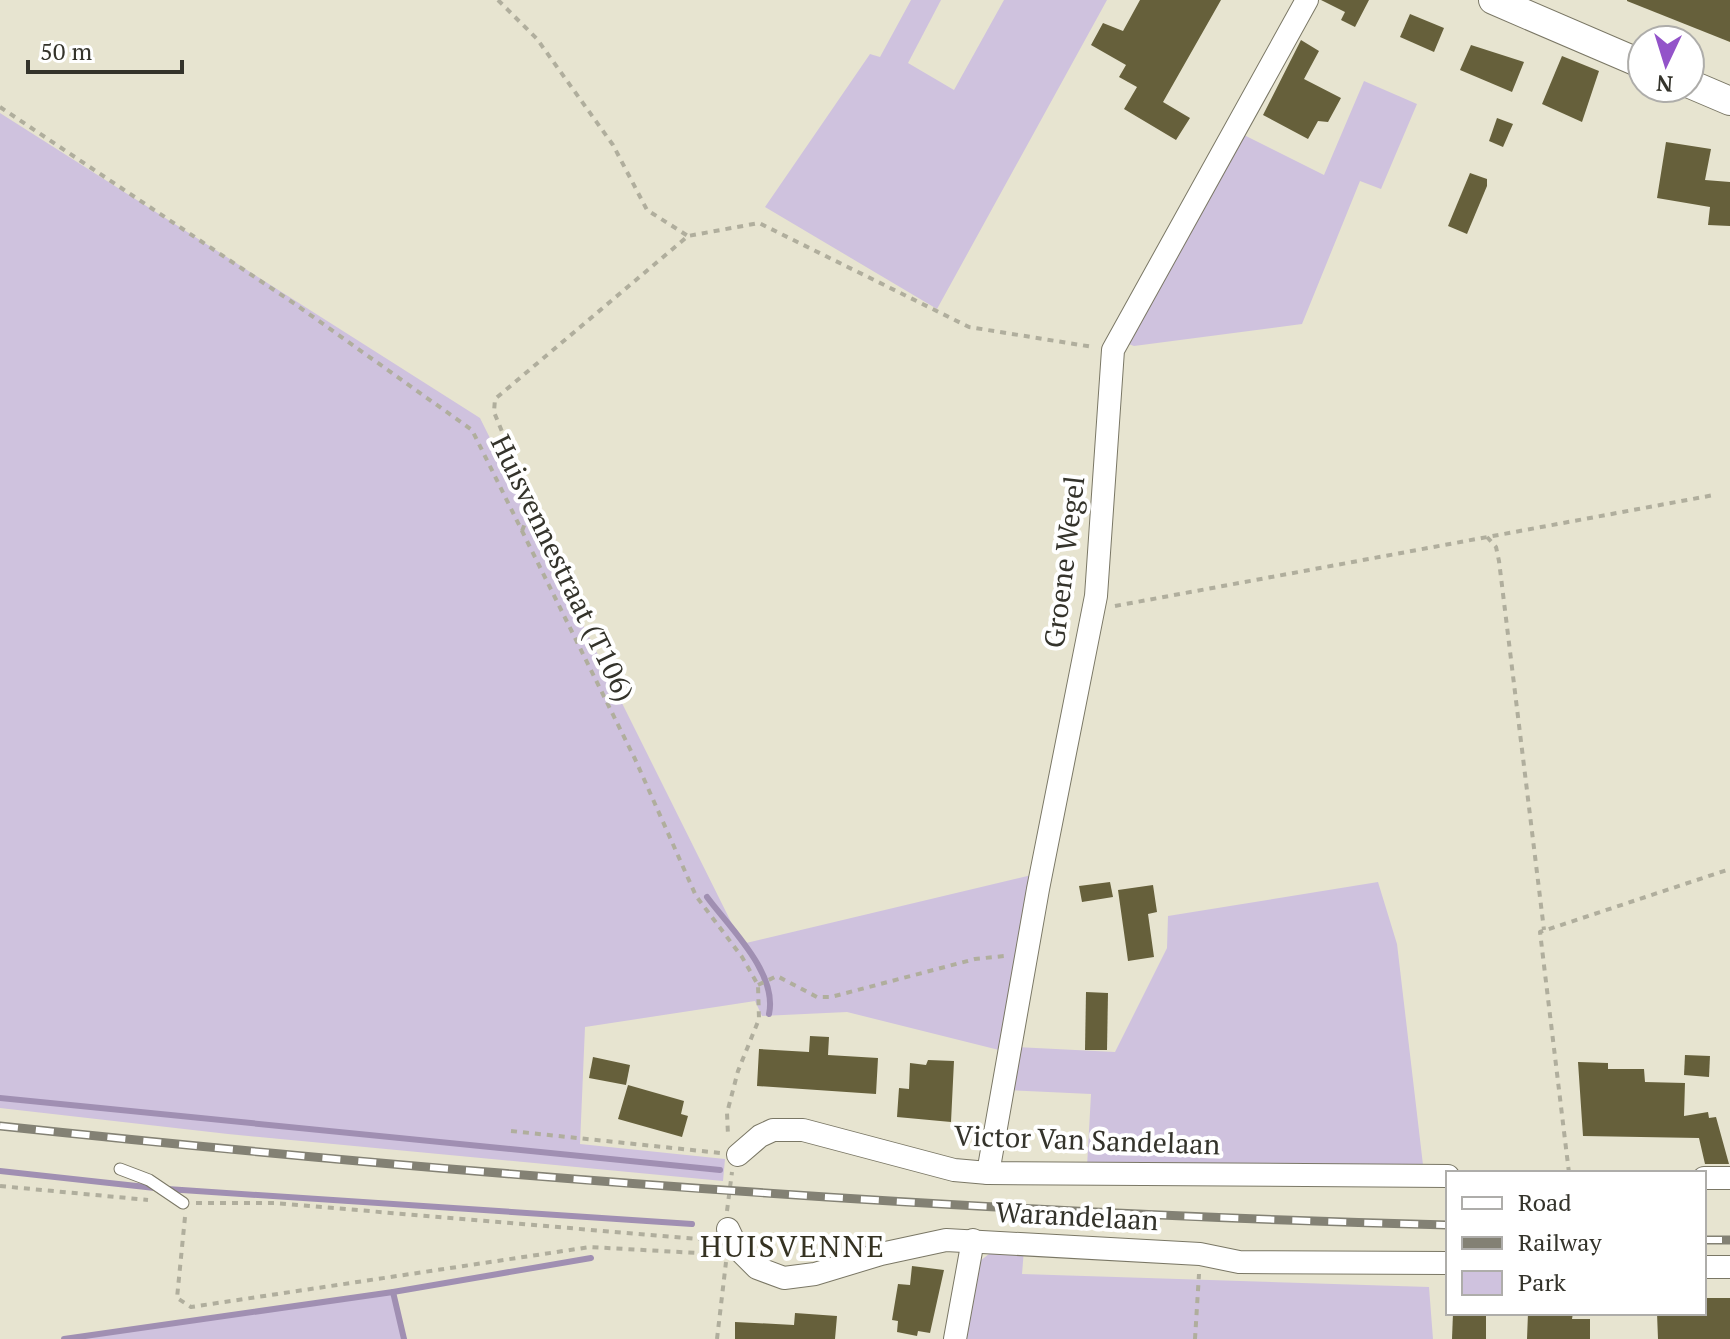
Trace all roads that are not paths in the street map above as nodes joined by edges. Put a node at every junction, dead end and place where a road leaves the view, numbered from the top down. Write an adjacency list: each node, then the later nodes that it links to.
1 (1307, 0): 8 (street, Groene Wegel)
2 (1493, 0): 3 (street)
3 (1626, 57)
4 (1706, 91): 5 (street)
5 (1730, 101)
6 (738, 1155): 8 (street, Victor Van Sandelaan)
7 (120, 1169): 12 (lane)
8 (988, 1173): 9 (street, Victor Van Sandelaan)
9 (1446, 1176)
10 (1706, 1178): 11 (street)
11 (1730, 1178)
12 (183, 1203)
13 (733, 1238): 14 (street, Warandelaan)
14 (973, 1240): 15 (street, Warandelaan); 18 (street)
15 (1446, 1263)
16 (1706, 1267): 17 (street)
17 (1730, 1267)
18 (955, 1339)

